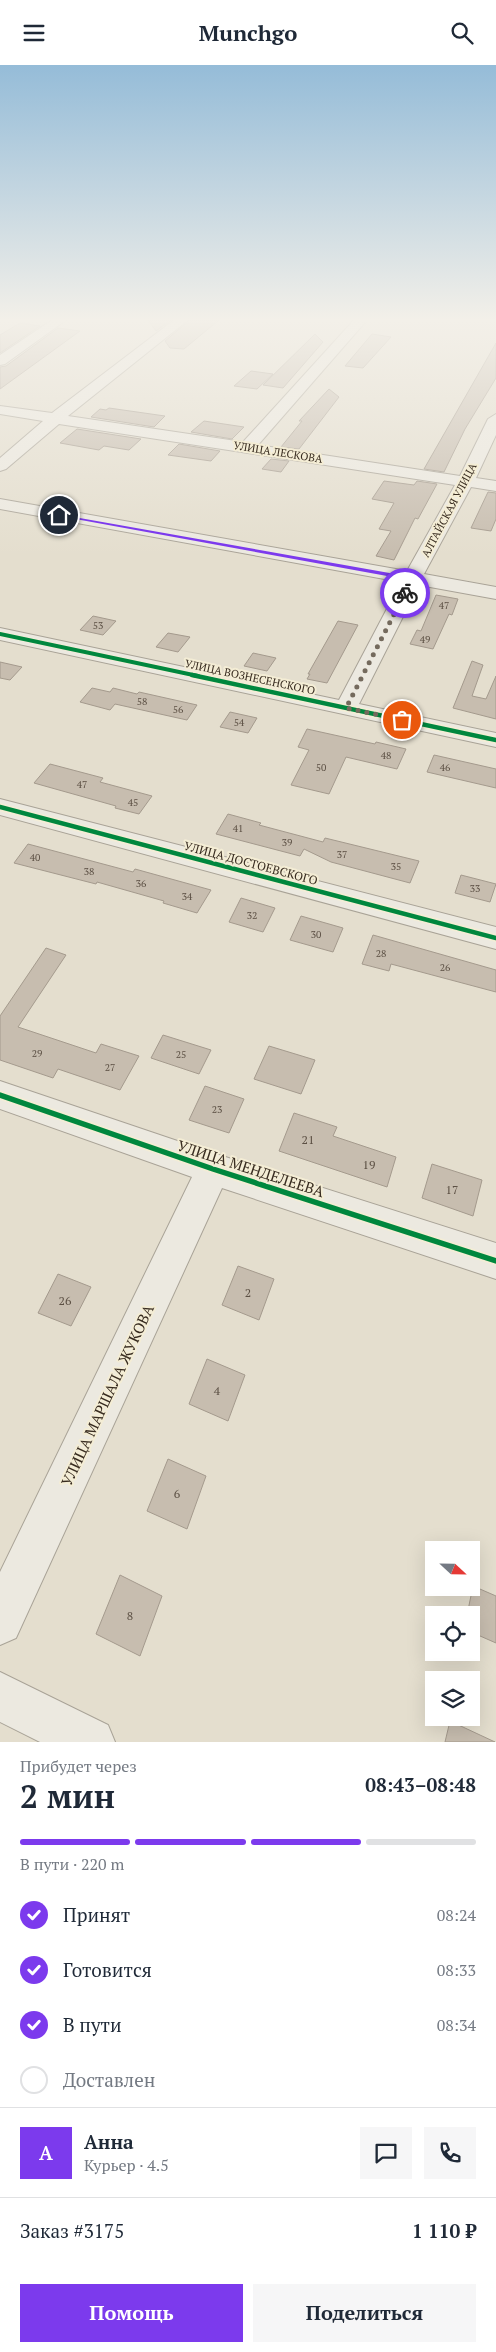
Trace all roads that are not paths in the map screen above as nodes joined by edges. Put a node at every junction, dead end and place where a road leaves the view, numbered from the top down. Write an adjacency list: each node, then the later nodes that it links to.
1 (81, 398): 4 (street)
2 (291, 398): 6 (street)
3 (0, 410): 4 (street, УЛИЦА ЛЕСКОВА)
4 (56, 418): 6 (street, УЛИЦА ЛЕСКОВА); 7 (street)
5 (496, 419): 8 (street, АЛТАЙСКАЯ УЛИЦА)
6 (247, 447): 8 (street, УЛИЦА ЛЕСКОВА)
7 (0, 466)
8 (466, 481): 9 (street, УЛИЦА ЛЕСКОВА); 11 (street, АЛТАЙСКАЯ УЛИЦА)
9 (496, 486)
10 (0, 504): 11 (street)
11 (412, 579): 12 (street); 14 (street, АЛТАЙСКАЯ УЛИЦА)
12 (496, 593)
13 (0, 634): 14 (street, УЛИЦА ВОЗНЕСЕНСКОГО)
14 (346, 708): 15 (street, УЛИЦА ВОЗНЕСЕНСКОГО)
15 (496, 740)
16 (0, 807): 17 (street, УЛИЦА ДОСТОЕВСКОГО)
17 (496, 938)
18 (0, 1095): 19 (street, УЛИЦА МЕНДЕЛЕЕВА)
19 (213, 1169): 20 (street, УЛИЦА МЕНДЕЛЕЕВА); 21 (street, УЛИЦА МАРШАЛА ЖУКОВА)
20 (496, 1261)
21 (0, 1621)
22 (0, 1696): 23 (street)
23 (90, 1742)

